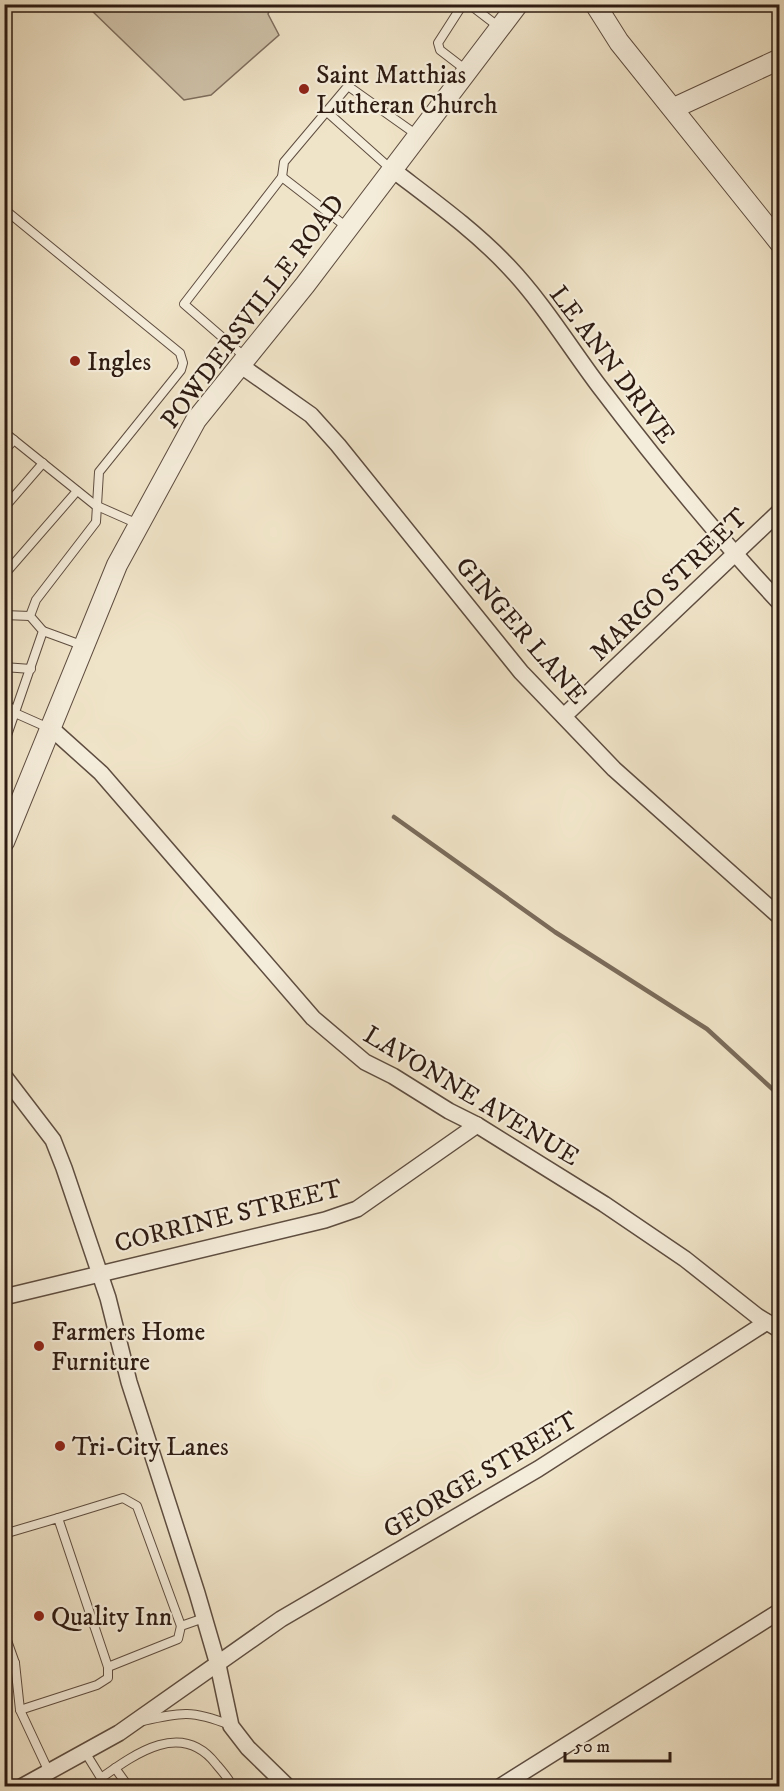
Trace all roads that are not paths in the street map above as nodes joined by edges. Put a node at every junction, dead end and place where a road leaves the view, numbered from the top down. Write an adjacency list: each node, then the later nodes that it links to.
1 (463, 4): 7 (lane)
2 (469, 4): 5 (lane)
3 (518, 4): 5 (street, POWDERSVILLE ROAD)
4 (595, 4): 8 (street)
5 (500, 28): 7 (street, POWDERSVILLE ROAD)
6 (780, 59): 8 (street)
7 (468, 70): 10 (street, POWDERSVILLE ROAD)
8 (674, 108): 15 (street)
9 (326, 111): 10 (lane); 11 (lane); 12 (lane)
10 (418, 136): 11 (street, POWDERSVILLE ROAD)
11 (393, 170): 14 (street, POWDERSVILLE ROAD); 26 (street, LE ANN DRIVE)
12 (282, 177): 14 (lane); 16 (lane)
13 (4, 209): 22 (lane)
14 (348, 228): 16 (street, POWDERSVILLE ROAD)
15 (780, 243)
16 (243, 361): 25 (street, POWDERSVILLE ROAD); 37 (street, GINGER LANE)
17 (4, 432): 18 (lane)
18 (14, 440): 19 (lane); 20 (lane)
19 (4, 451)
20 (43, 463): 21 (lane); 23 (lane)
21 (77, 491): 22 (lane); 27 (lane)
22 (95, 505): 25 (lane); 30 (lane)
23 (4, 508)
24 (780, 511): 26 (street, MARGO STREET)
25 (138, 524): 32 (street, POWDERSVILLE ROAD)
26 (734, 555): 28 (street, LE ANN DRIVE); 37 (street, MARGO STREET)
27 (4, 575)
28 (780, 603)
29 (4, 615): 30 (lane)
30 (30, 616): 31 (lane)
31 (43, 631): 32 (lane); 34 (lane)
32 (84, 646): 38 (street, POWDERSVILLE ROAD)
33 (4, 667): 34 (lane)
34 (31, 669): 36 (lane)
35 (4, 701): 36 (lane)
36 (15, 712): 38 (lane); 39 (lane)
37 (564, 716): 41 (street, GINGER LANE)
38 (52, 729): 40 (street, POWDERSVILLE ROAD); 43 (street, LAVONNE AVENUE)
39 (4, 744)
40 (5, 842)
41 (780, 917)
42 (4, 1076): 44 (street)
43 (477, 1125): 44 (street, CORRINE STREET); 46 (street, LAVONNE AVENUE)
44 (99, 1272): 45 (street, CORRINE STREET); 50 (street)
45 (4, 1297)
46 (773, 1326): 54 (street, GEORGE STREET)
47 (58, 1518): 48 (lane); 51 (lane); 56 (lane)
48 (4, 1534)
49 (780, 1611): 69 (street)
50 (204, 1618): 51 (lane); 54 (street)
51 (181, 1626): 56 (lane)
52 (4, 1632): 53 (lane)
53 (15, 1663): 55 (lane); 57 (lane)
54 (218, 1665): 58 (street, GEORGE STREET); 59 (street)
55 (4, 1667)
56 (108, 1667): 57 (lane)
57 (20, 1710): 62 (lane)
58 (133, 1724): 59 (lane); 60 (street, GEORGE STREET)
59 (231, 1726): 68 (street)
60 (86, 1752): 62 (street, GEORGE STREET); 63 (lane)
61 (116, 1768): 63 (lane); 66 (lane); 67 (lane)
62 (49, 1772): 64 (street, GEORGE STREET)
63 (101, 1778): 65 (lane)
64 (23, 1786)
65 (106, 1786)
66 (128, 1786)
67 (232, 1786)
68 (287, 1786)
69 (501, 1786)

